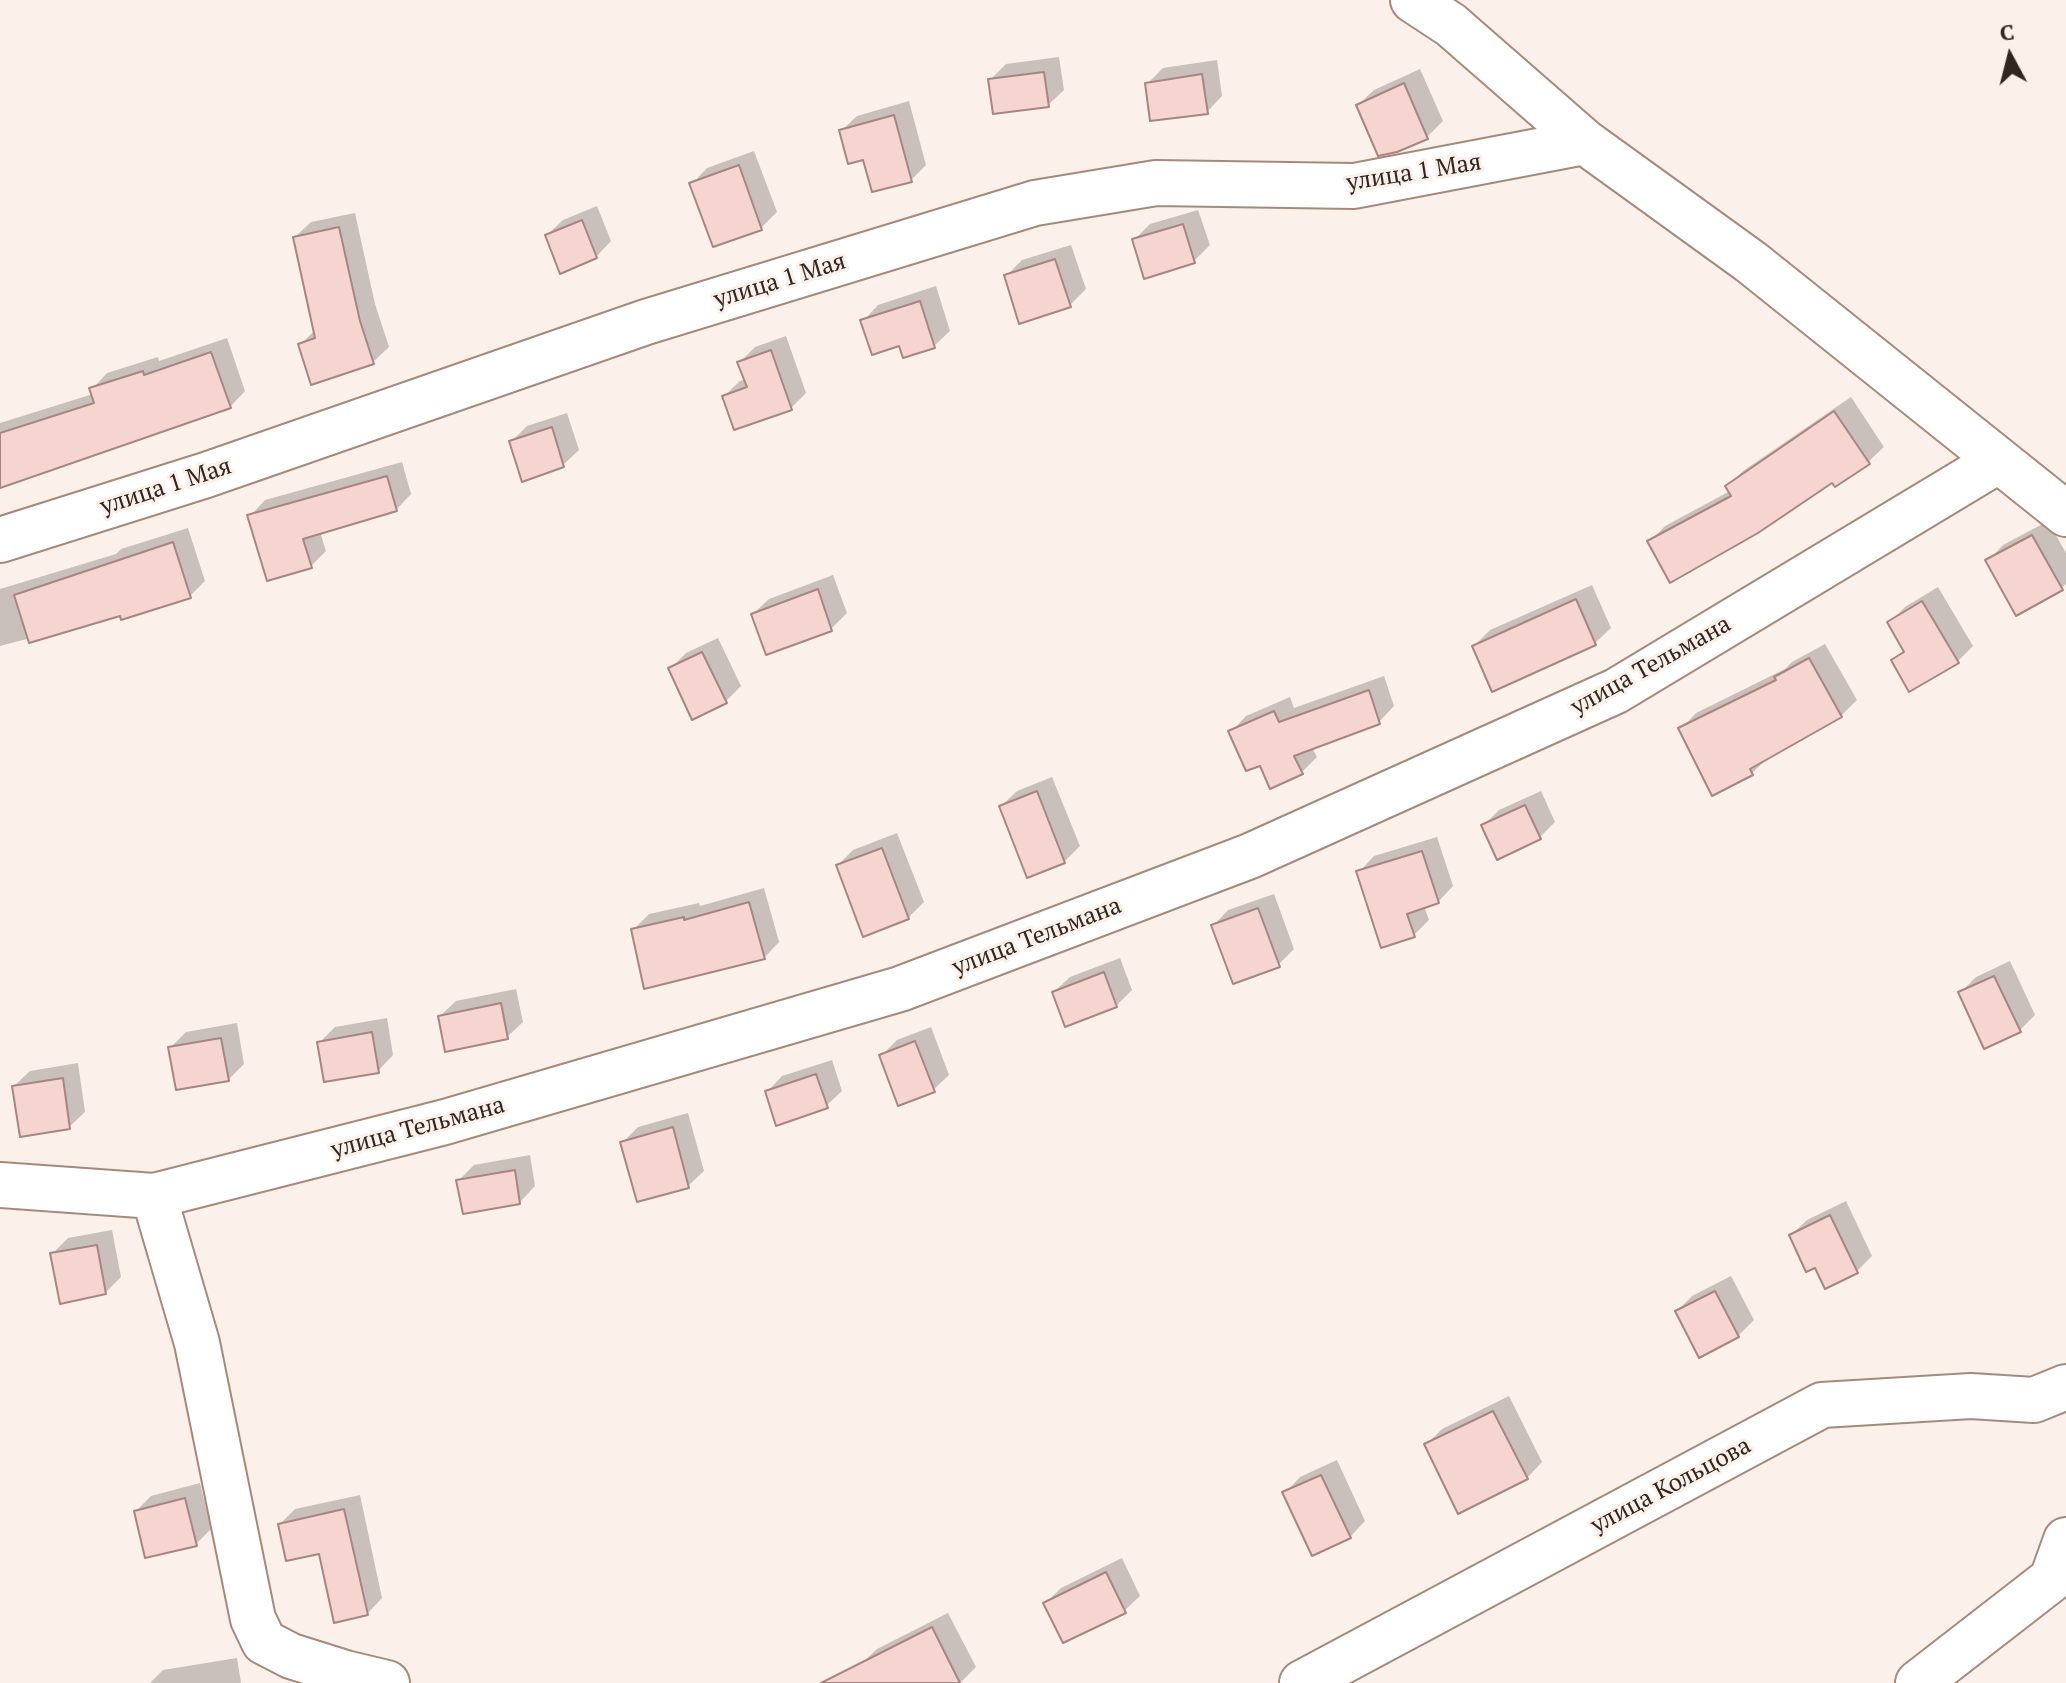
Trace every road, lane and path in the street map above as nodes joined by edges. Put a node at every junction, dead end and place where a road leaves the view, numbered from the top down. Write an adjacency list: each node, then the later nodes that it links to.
1 (1413, 0): 2 (street)
2 (1585, 142): 3 (street); 5 (street, улица 1 Мая)
3 (1998, 461): 4 (street); 7 (street, улица Тельмана)
4 (2066, 514)
5 (0, 540)
6 (0, 1185): 7 (street, улица Тельмана)
7 (154, 1196): 10 (street)
8 (2066, 1387): 11 (street, улица Кольцова)
9 (2066, 1540): 12 (street)
10 (387, 1683)
11 (1302, 1683)
12 (1918, 1683)

